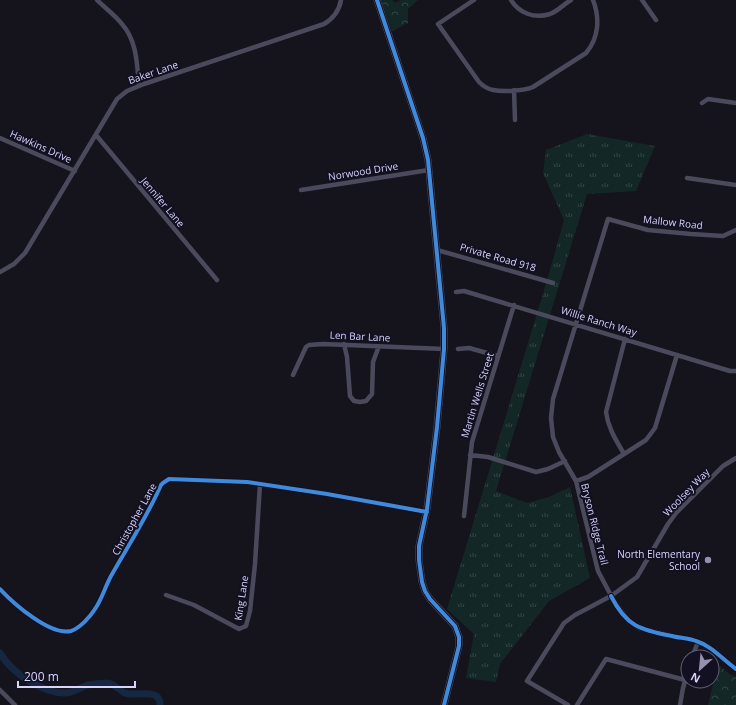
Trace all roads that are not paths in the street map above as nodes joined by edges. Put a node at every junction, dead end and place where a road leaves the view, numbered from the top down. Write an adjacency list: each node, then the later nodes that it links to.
1 (97, 0): 10 (street)
2 (341, 0): 10 (street, Baker Lane)
3 (377, 0): 17 (street)
4 (474, 0): 11 (street)
5 (511, 0): 6 (street)
6 (571, 0)
7 (593, 0): 11 (street)
8 (642, 0): 9 (street)
9 (656, 20)
10 (139, 86): 15 (street, Baker Lane)
11 (514, 90): 14 (street)
12 (702, 103): 13 (street)
13 (736, 103)
14 (514, 120)
15 (96, 135): 18 (street, Baker Lane); 26 (street, Jennifer Lane)
16 (0, 138): 18 (street, Hawkins Drive)
17 (429, 170): 21 (street, Norwood Drive); 24 (street)
18 (75, 171): 25 (street, Baker Lane)
19 (687, 178): 20 (street)
20 (736, 185)
21 (301, 190)
22 (608, 219): 23 (street, Mallow Road); 30 (street, Bryson Ridge Trail)
23 (736, 230)
24 (437, 250): 27 (street, Private Road 918); 35 (street)
25 (0, 272)
26 (217, 280)
27 (553, 282)
28 (456, 292): 29 (street, Willie Ranch Way)
29 (514, 305): 30 (street, Willie Ranch Way); 37 (street, Martin Wells Street)
30 (576, 324): 31 (street, Willie Ranch Way); 43 (street, Bryson Ridge Trail)
31 (625, 339): 36 (street, Willie Ranch Way); 40 (street)
32 (344, 344): 33 (street, Len Bar Lane); 33 (street); 39 (street, Len Bar Lane)
33 (378, 346): 35 (street, Len Bar Lane)
34 (458, 348): 37 (street)
35 (444, 349): 46 (street)
36 (677, 355): 38 (street, Willie Ranch Way); 40 (street)
37 (498, 356): 41 (street, Martin Wells Street)
38 (736, 371)
39 (293, 375)
40 (624, 454): 44 (street)
41 (470, 455): 43 (street); 47 (street, Martin Wells Street)
42 (736, 458): 50 (street, Woolsey Way)
43 (565, 461): 44 (street, Bryson Ridge Trail)
44 (576, 481): 50 (street, Bryson Ridge Trail)
45 (260, 484): 46 (street, Christopher Lane); 48 (street, Christopher Lane); 49 (street, King Lane)
46 (427, 512): 58 (street)
47 (464, 516)
48 (0, 589)
49 (166, 595)
50 (611, 596): 51 (street, Bryson Ridge Trail); 59 (street, Woolsey Way)
51 (698, 642): 52 (street); 53 (street, Bryson Ridge Trail)
52 (695, 649)
53 (736, 668)
54 (680, 679): 60 (street)
55 (683, 689): 61 (street)
56 (0, 690): 57 (street)
57 (15, 705)
58 (444, 705)
59 (568, 705)
60 (577, 705)
61 (680, 705)

